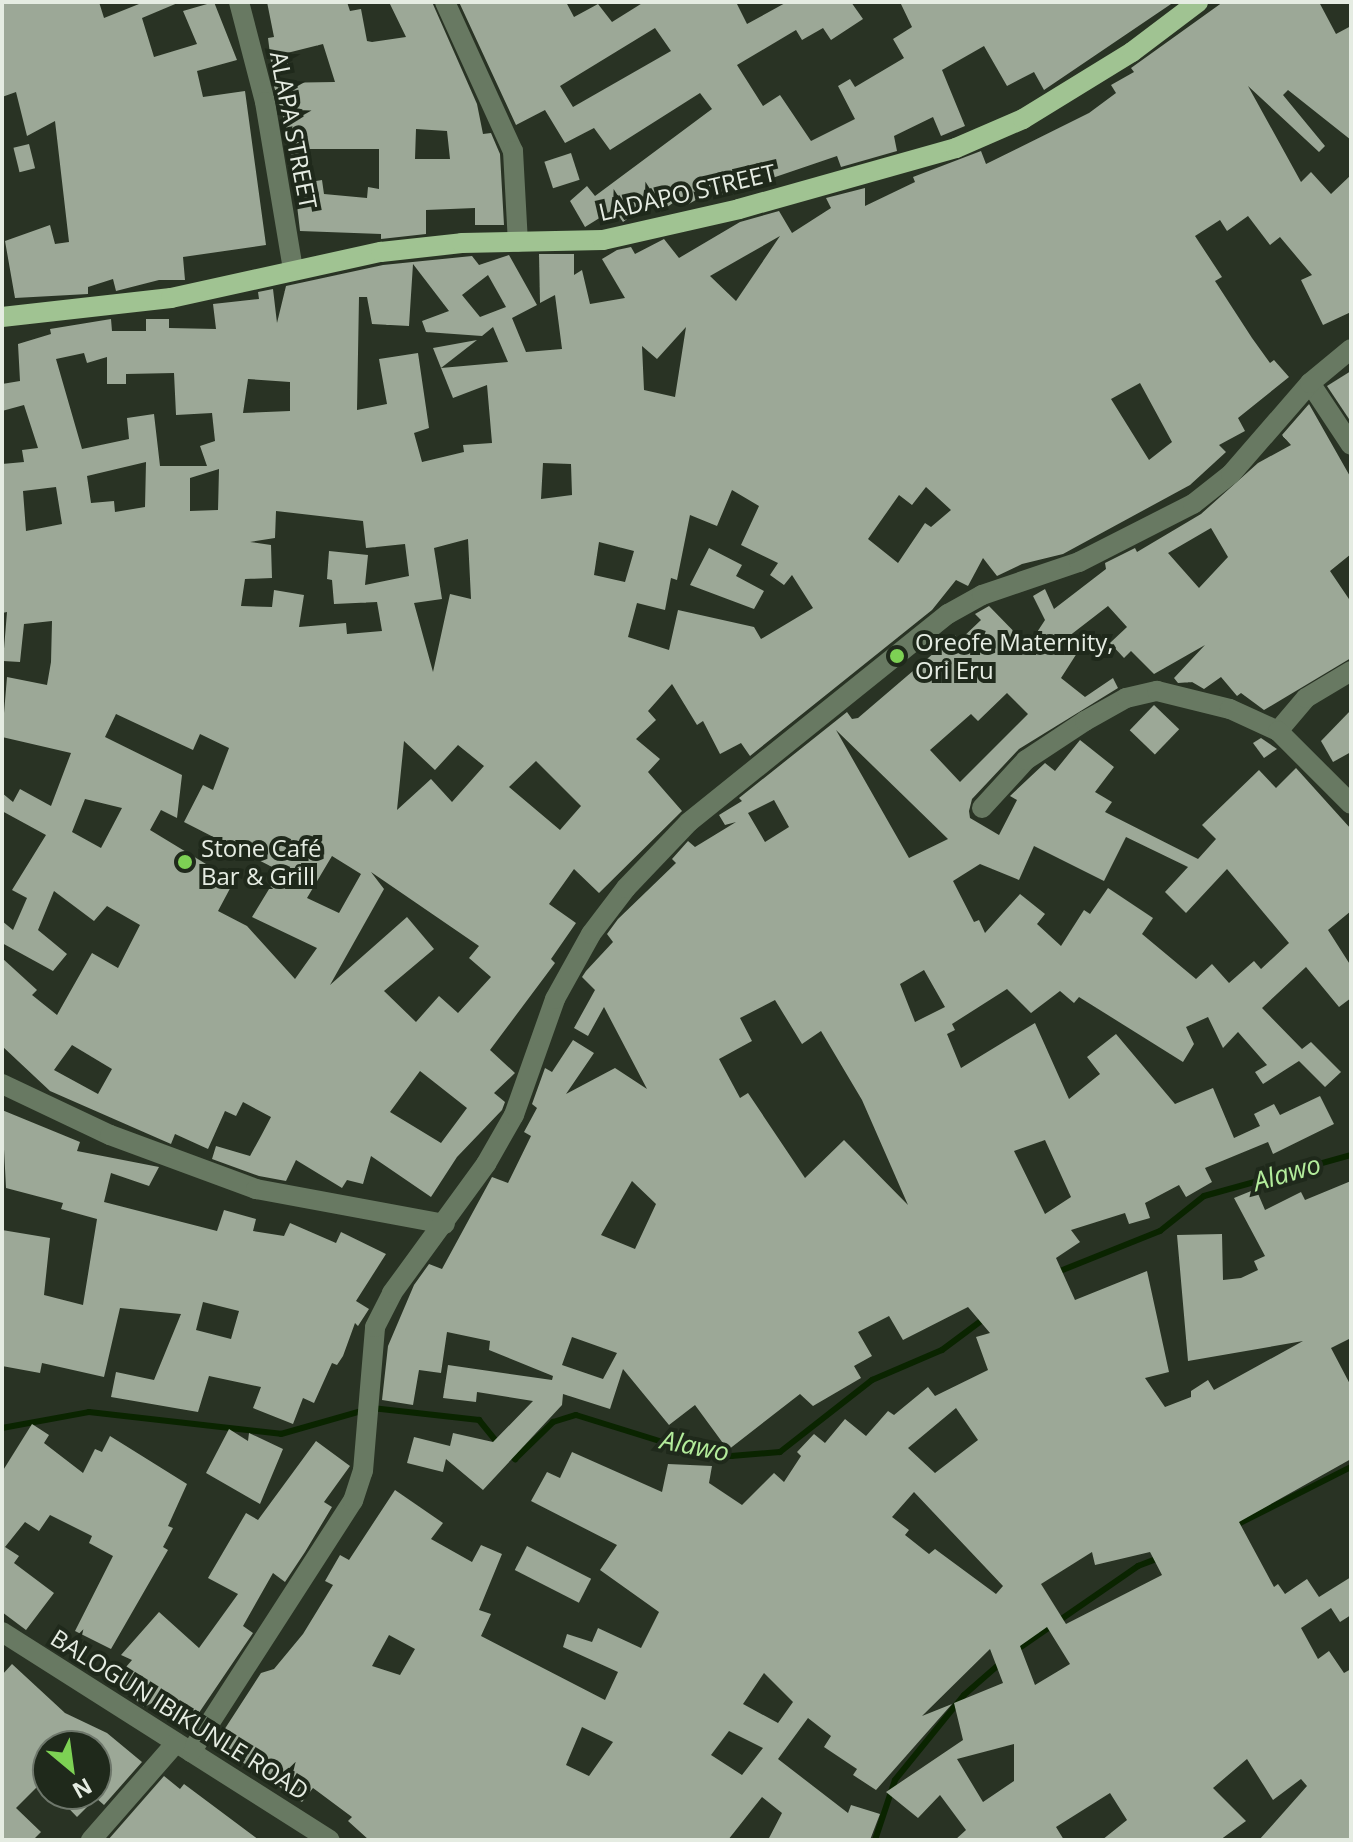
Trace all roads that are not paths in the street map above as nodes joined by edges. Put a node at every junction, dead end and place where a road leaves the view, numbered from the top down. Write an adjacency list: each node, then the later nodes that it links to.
1 (239, 2): 5 (street, ALAPA STREET)
2 (445, 2): 4 (street)
3 (1198, 2): 4 (main road, LADAPO STREET)
4 (518, 242): 5 (main road, LADAPO STREET)
5 (293, 269): 6 (main road, LADAPO STREET)
6 (2, 317)
7 (1351, 349): 8 (street)
8 (1310, 383): 9 (street); 15 (street)
9 (1351, 445)
10 (1351, 671): 11 (street)
11 (1278, 731): 12 (street); 13 (street)
12 (1351, 804)
13 (982, 808)
14 (2, 1084): 15 (street)
15 (445, 1224): 17 (street)
16 (2, 1632): 17 (street, BALOGUN IBIKUNLE ROAD)
17 (183, 1747): 18 (street); 19 (street, BALOGUN IBIKUNLE ROAD)
18 (91, 1840)
19 (330, 1840)

